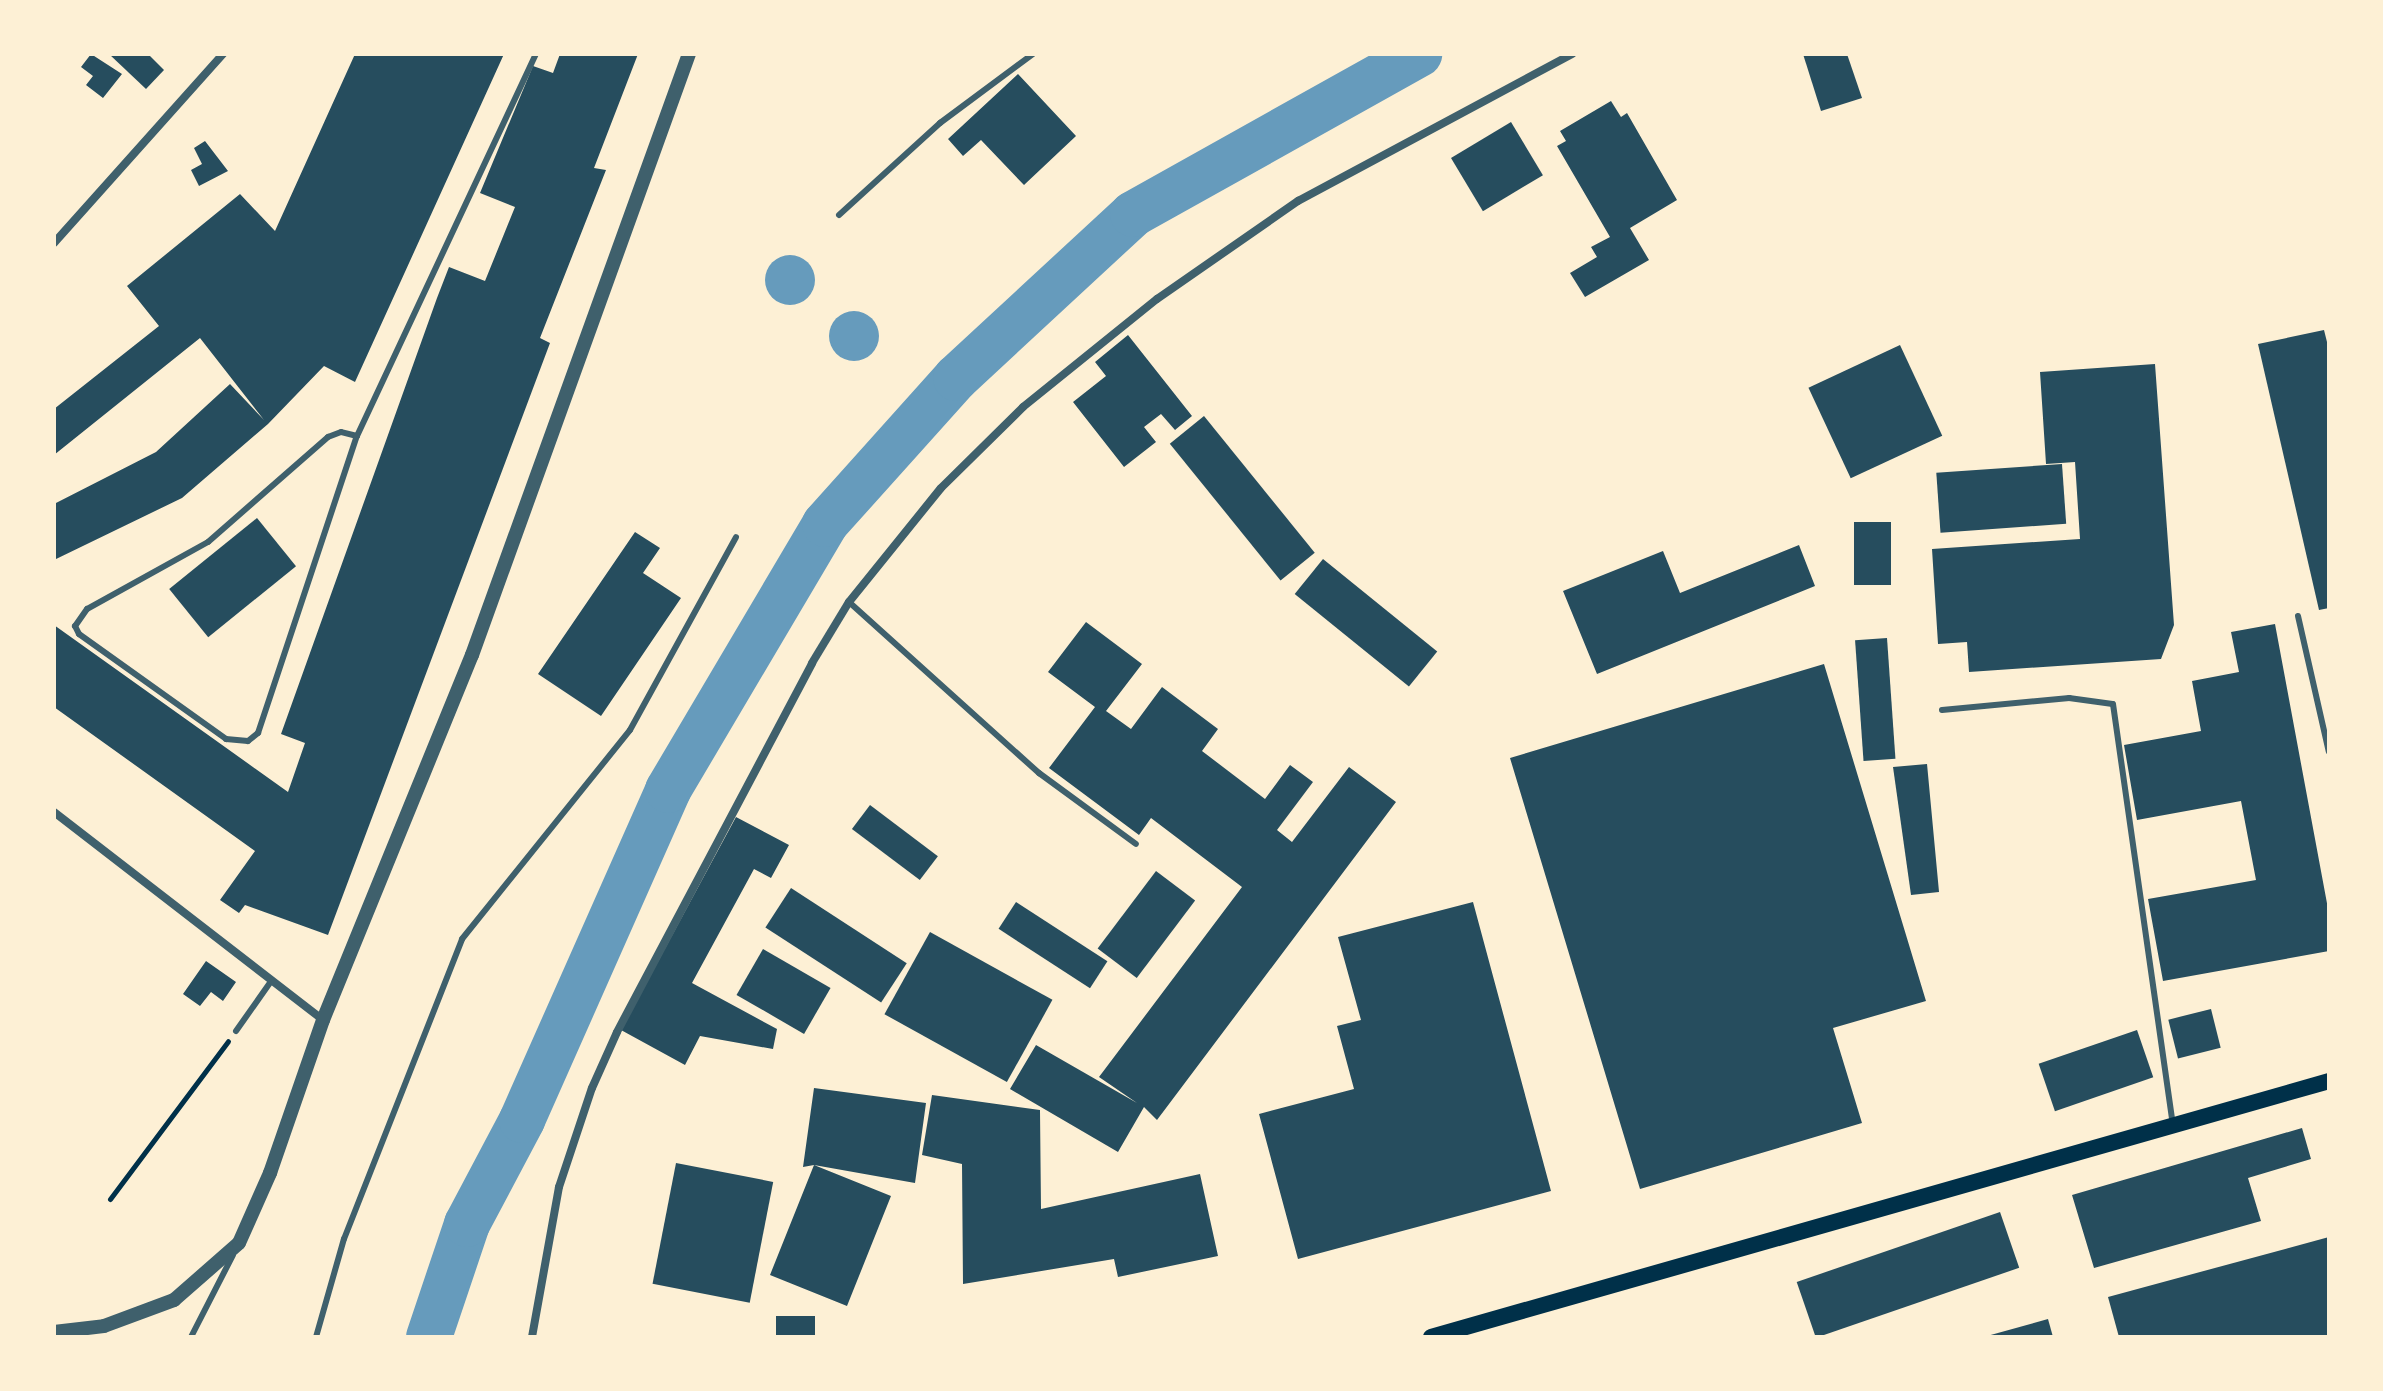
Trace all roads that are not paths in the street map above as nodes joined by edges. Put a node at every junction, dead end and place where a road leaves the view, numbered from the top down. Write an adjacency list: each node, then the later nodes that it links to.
1 (223, 54): 7 (street)
2 (536, 54): 8 (lane)
3 (689, 54): 17 (street)
4 (1033, 54): 6 (lane)
5 (1572, 54): 10 (street)
6 (839, 215)
7 (54, 243)
8 (357, 436): 8 (lane)
9 (736, 537): 24 (lane)
10 (849, 602): 15 (lane); 25 (street)
11 (2298, 616): 13 (lane)
12 (1942, 710): 20 (lane)
13 (2329, 752)
14 (54, 812): 16 (street)
15 (1136, 844)
16 (272, 980): 17 (street); 18 (lane)
17 (323, 1020): 21 (street)
18 (236, 1031)
19 (2329, 1081): 20 (main road)
20 (2173, 1129): 26 (main road)
21 (239, 1243): 22 (street); 23 (lane)
22 (54, 1332)
23 (191, 1337)
24 (316, 1337)
25 (532, 1337)
26 (1431, 1337)

